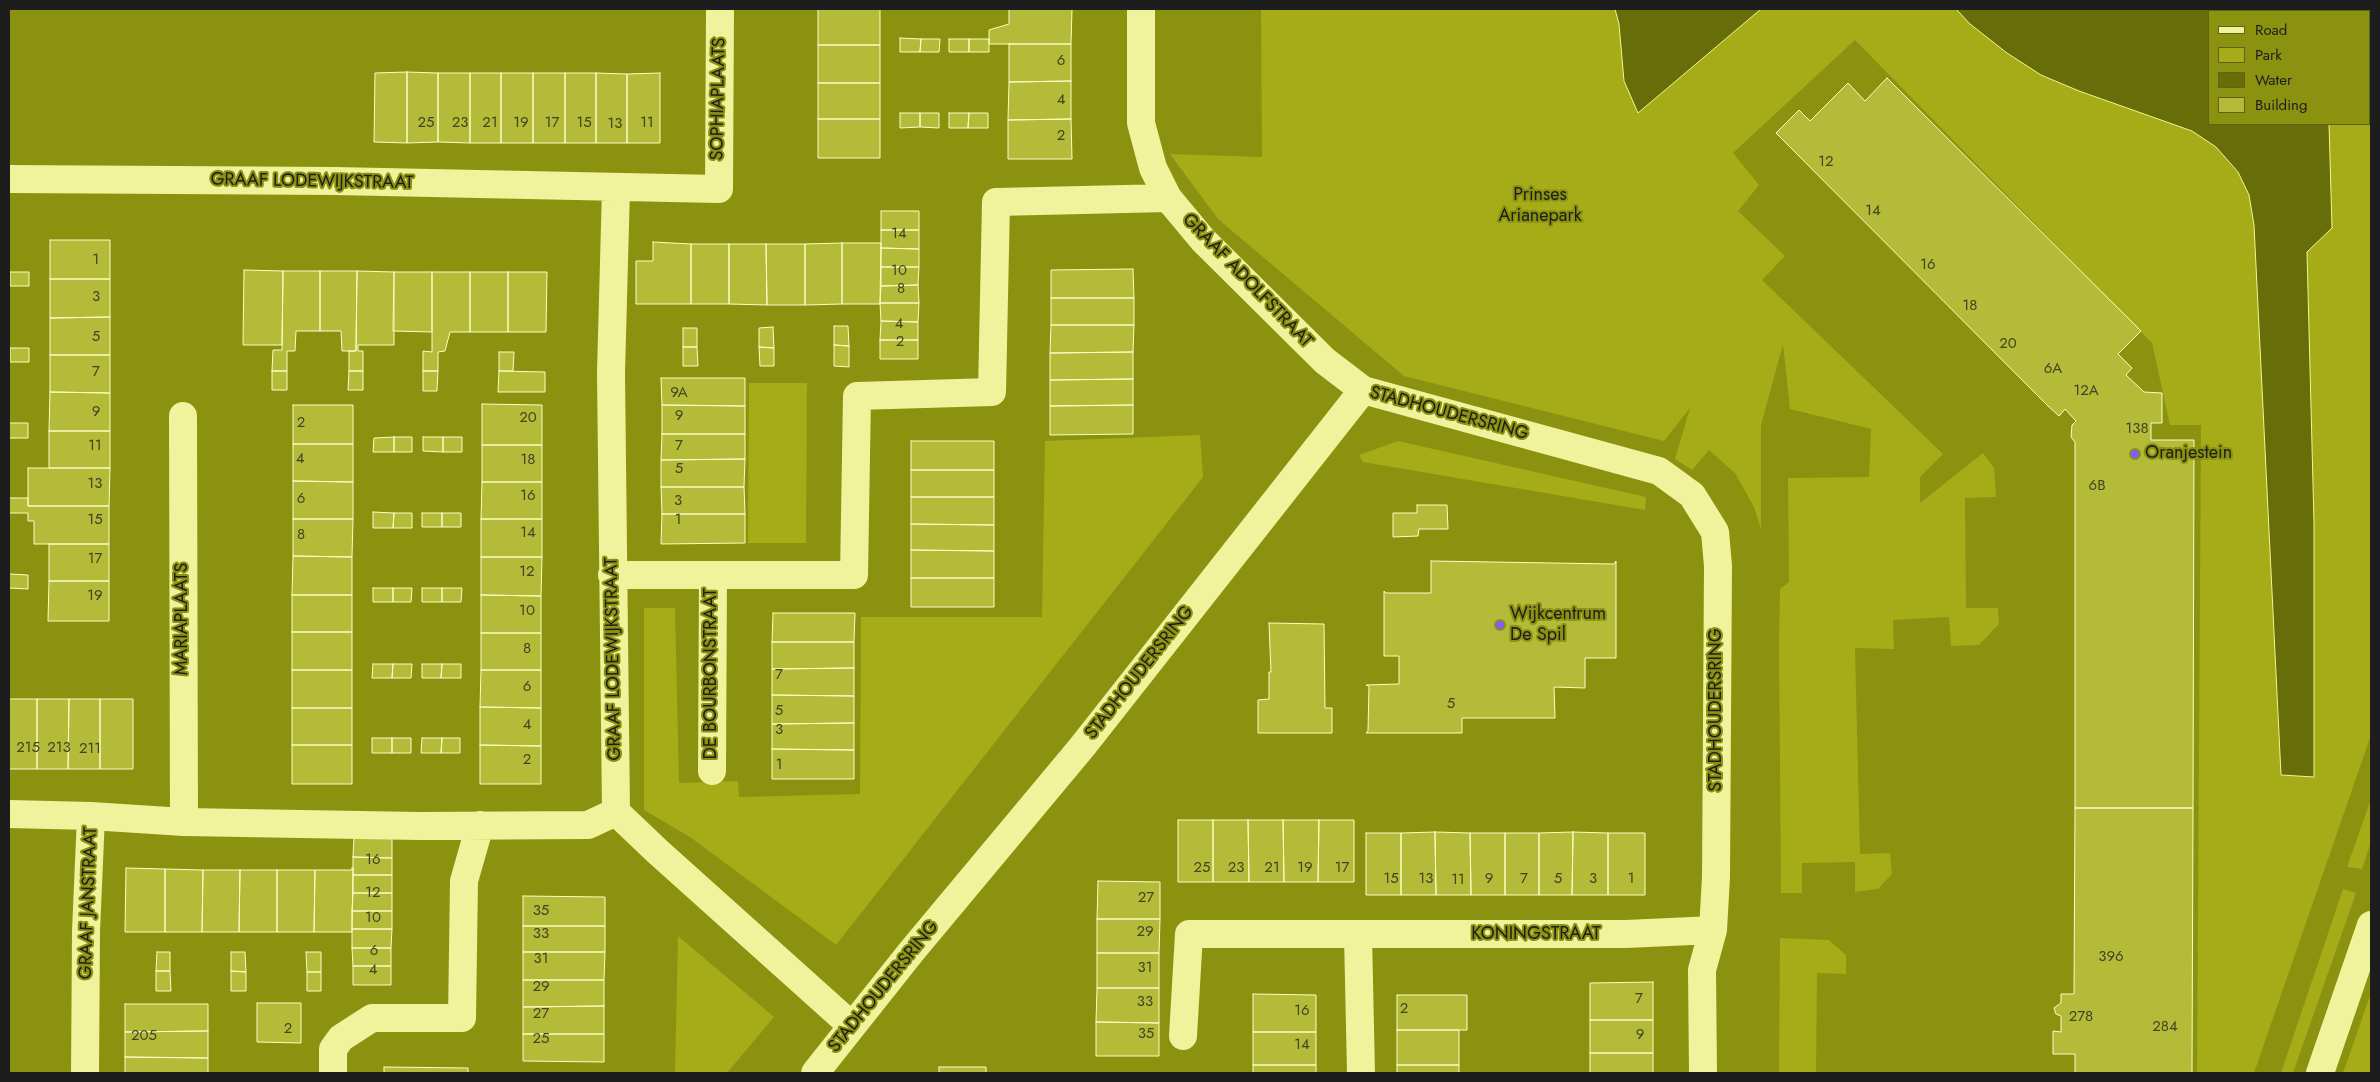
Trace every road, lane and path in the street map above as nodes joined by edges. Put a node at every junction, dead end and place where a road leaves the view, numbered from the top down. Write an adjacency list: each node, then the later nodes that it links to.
1 (720, 9): 5 (street, SOPHIAPLAATS)
2 (1140, 9): 6 (street, GRAAF ADOLFSTRAAT)
3 (9, 179): 4 (street, GRAAF LODEWIJKSTRAAT)
4 (616, 188): 5 (street, GRAAF LODEWIJKSTRAAT); 9 (street, GRAAF LODEWIJKSTRAAT)
5 (718, 189)
6 (1168, 198): 7 (street, GRAAF ADOLFSTRAAT); 10 (street, DE BOURBONSTRAAT)
7 (1363, 390): 18 (street, STADHOUDERSRING); 20 (street, STADHOUDERSRING)
8 (183, 416): 15 (street, MARIAPLAATS)
9 (612, 575): 10 (street, DE BOURBONSTRAAT); 12 (street, GRAAF LODEWIJKSTRAAT)
10 (713, 576): 11 (street, DE BOURBONSTRAAT)
11 (712, 771)
12 (616, 812): 16 (street); 20 (street)
13 (9, 814): 14 (street, GRAAF JANSTRAAT)
14 (91, 816): 15 (street); 22 (street, GRAAF JANSTRAAT)
15 (184, 822): 16 (street)
16 (480, 824): 23 (street)
17 (2371, 925): 27 (street)
18 (1713, 930): 19 (street, KONINGSTRAAT); 26 (street, STADHOUDERSRING)
19 (1358, 935): 21 (street, KONINGSTRAAT); 25 (street)
20 (852, 1026): 24 (street, STADHOUDERSRING)
21 (1183, 1036)
22 (86, 1073)
23 (333, 1073)
24 (815, 1073)
25 (1361, 1073)
26 (1703, 1073)
27 (2320, 1073)

